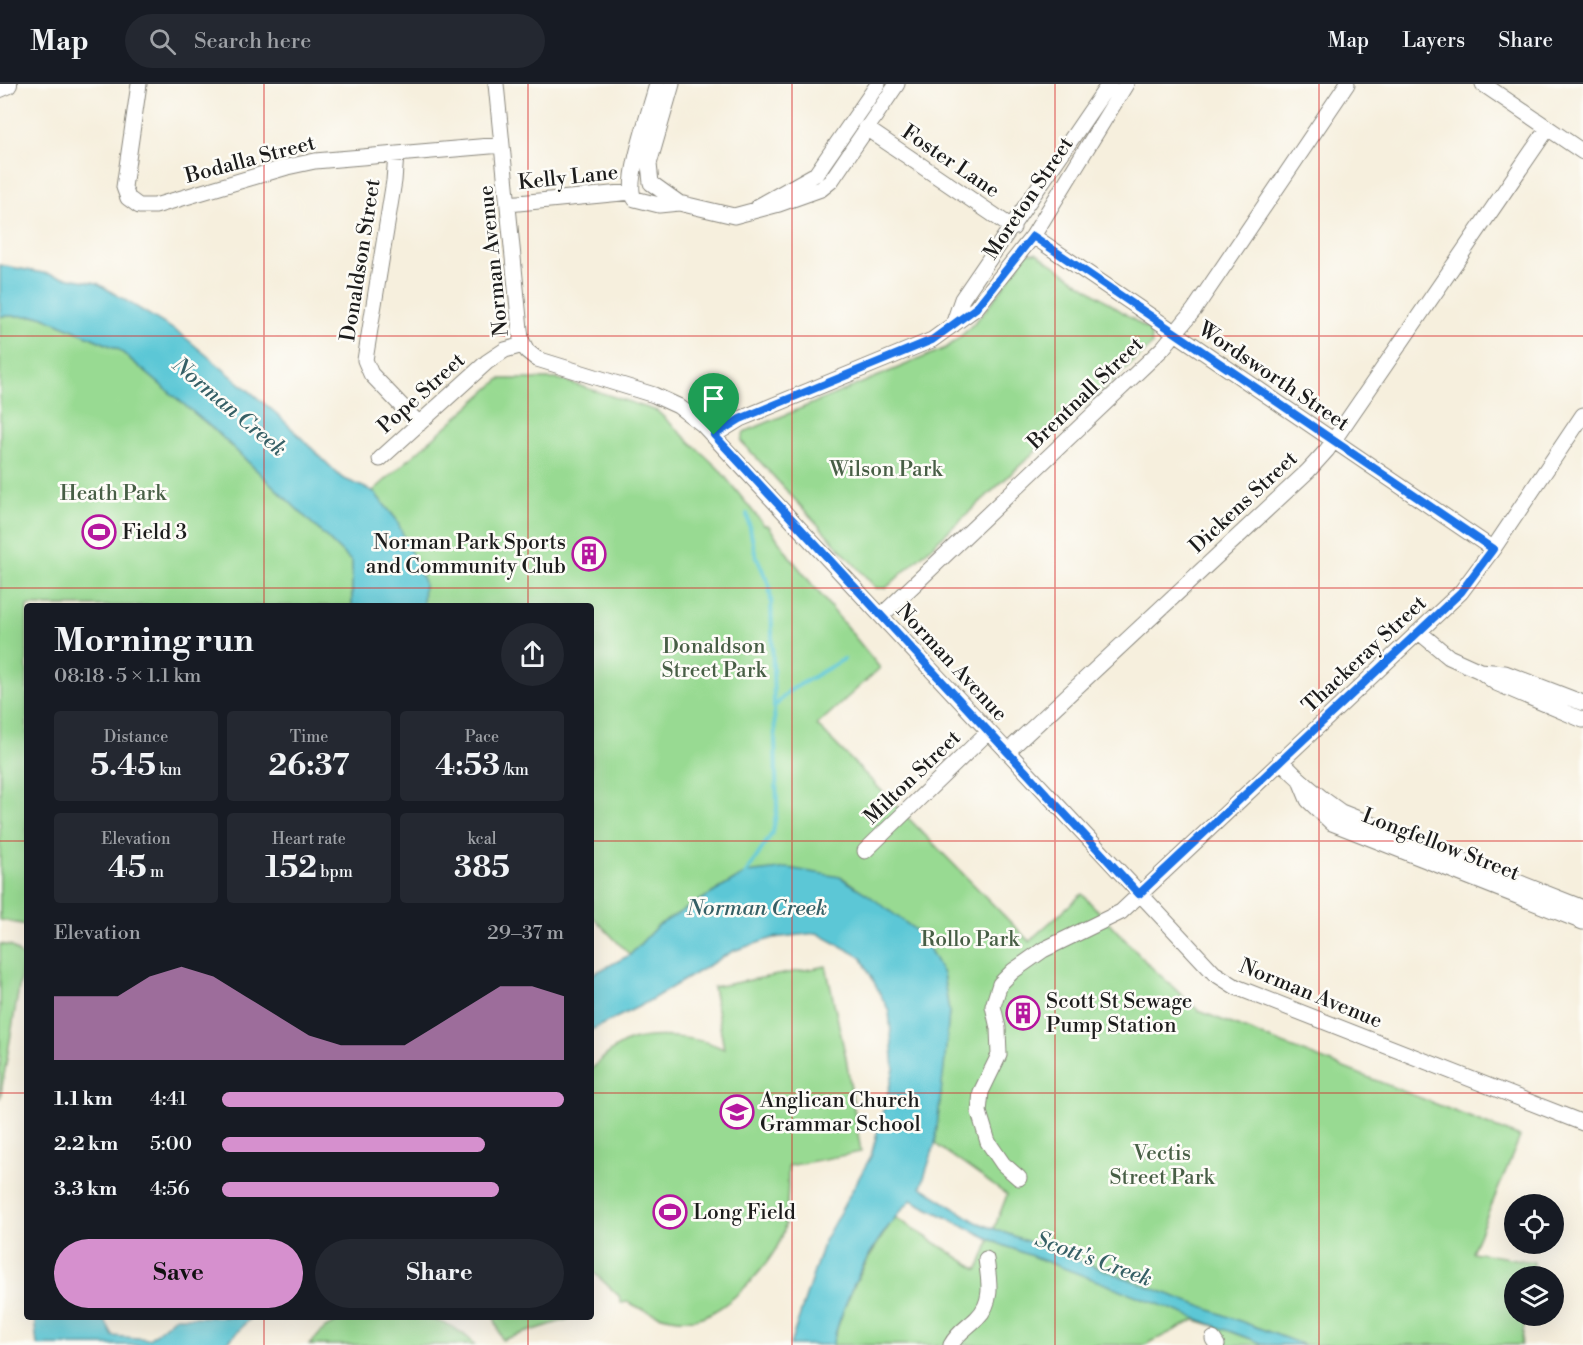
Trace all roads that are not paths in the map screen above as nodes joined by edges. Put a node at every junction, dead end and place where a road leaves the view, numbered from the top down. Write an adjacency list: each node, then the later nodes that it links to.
1 (7, 84): 12 (main road)
2 (139, 84): 17 (street, Bodalla Street)
3 (496, 84): 15 (street, Norman Avenue)
4 (657, 84): 18 (street)
5 (672, 84): 19 (street)
6 (878, 84): 21 (street)
7 (897, 84): 13 (street)
8 (1109, 84): 22 (street, Moreton Street)
9 (1126, 84): 23 (street, Moreton Street)
10 (1347, 84): 25 (street, Brentnall Street)
11 (1483, 84): 14 (street)
12 (0, 87)
13 (866, 128): 21 (street); 22 (street, Foster Lane)
14 (1548, 128): 16 (street); 30 (street, Dickens Street)
15 (502, 146): 17 (street, Bodalla Street); 20 (street, Norman Avenue)
16 (1583, 152)
17 (396, 154): 28 (street, Donaldson Street)
18 (632, 192): 19 (street); 20 (street, Kelly Lane)
19 (679, 202): 21 (street)
20 (508, 204): 26 (street, Norman Avenue)
21 (752, 211)
22 (1013, 228): 24 (street, Moreton Street)
23 (1033, 236): 24 (street, Moreton Street); 25 (street, Wordsworth Street)
24 (953, 325): 29 (street, Moreton Street)
25 (1176, 334): 30 (street, Wordsworth Street); 33 (street, Brentnall Street)
26 (523, 345): 28 (street, Pope Street); 29 (street, Norman Avenue)
27 (1583, 415): 32 (street, Thackeray Street)
28 (419, 424): 31 (street, Pope Street)
29 (714, 435): 33 (street, Norman Avenue)
30 (1334, 442): 32 (street, Wordsworth Street); 39 (street, Dickens Street)
31 (380, 459)
32 (1493, 549): 34 (street, Thackeray Street)
33 (881, 616): 38 (street, Norman Avenue)
34 (1419, 632): 35 (street); 40 (street, Thackeray Street)
35 (1480, 671): 36 (street); 37 (street)
36 (1583, 703)
37 (1583, 720)
38 (988, 732): 39 (street, Norman Avenue); 42 (street, Milton Street)
39 (1007, 752): 43 (street, Norman Avenue)
40 (1280, 760): 41 (street, Longfellow Street); 43 (street, Thackeray Street)
41 (1301, 783): 44 (street, Longfellow Street); 45 (street, Longfellow Street)
42 (865, 851)
43 (1139, 894): 46 (street, Norman Avenue); 47 (street, Thackeray Street)
44 (1583, 908)
45 (1583, 922)
46 (1583, 1124)
47 (1019, 1178)
48 (986, 1259): 49 (street)
49 (951, 1345)

